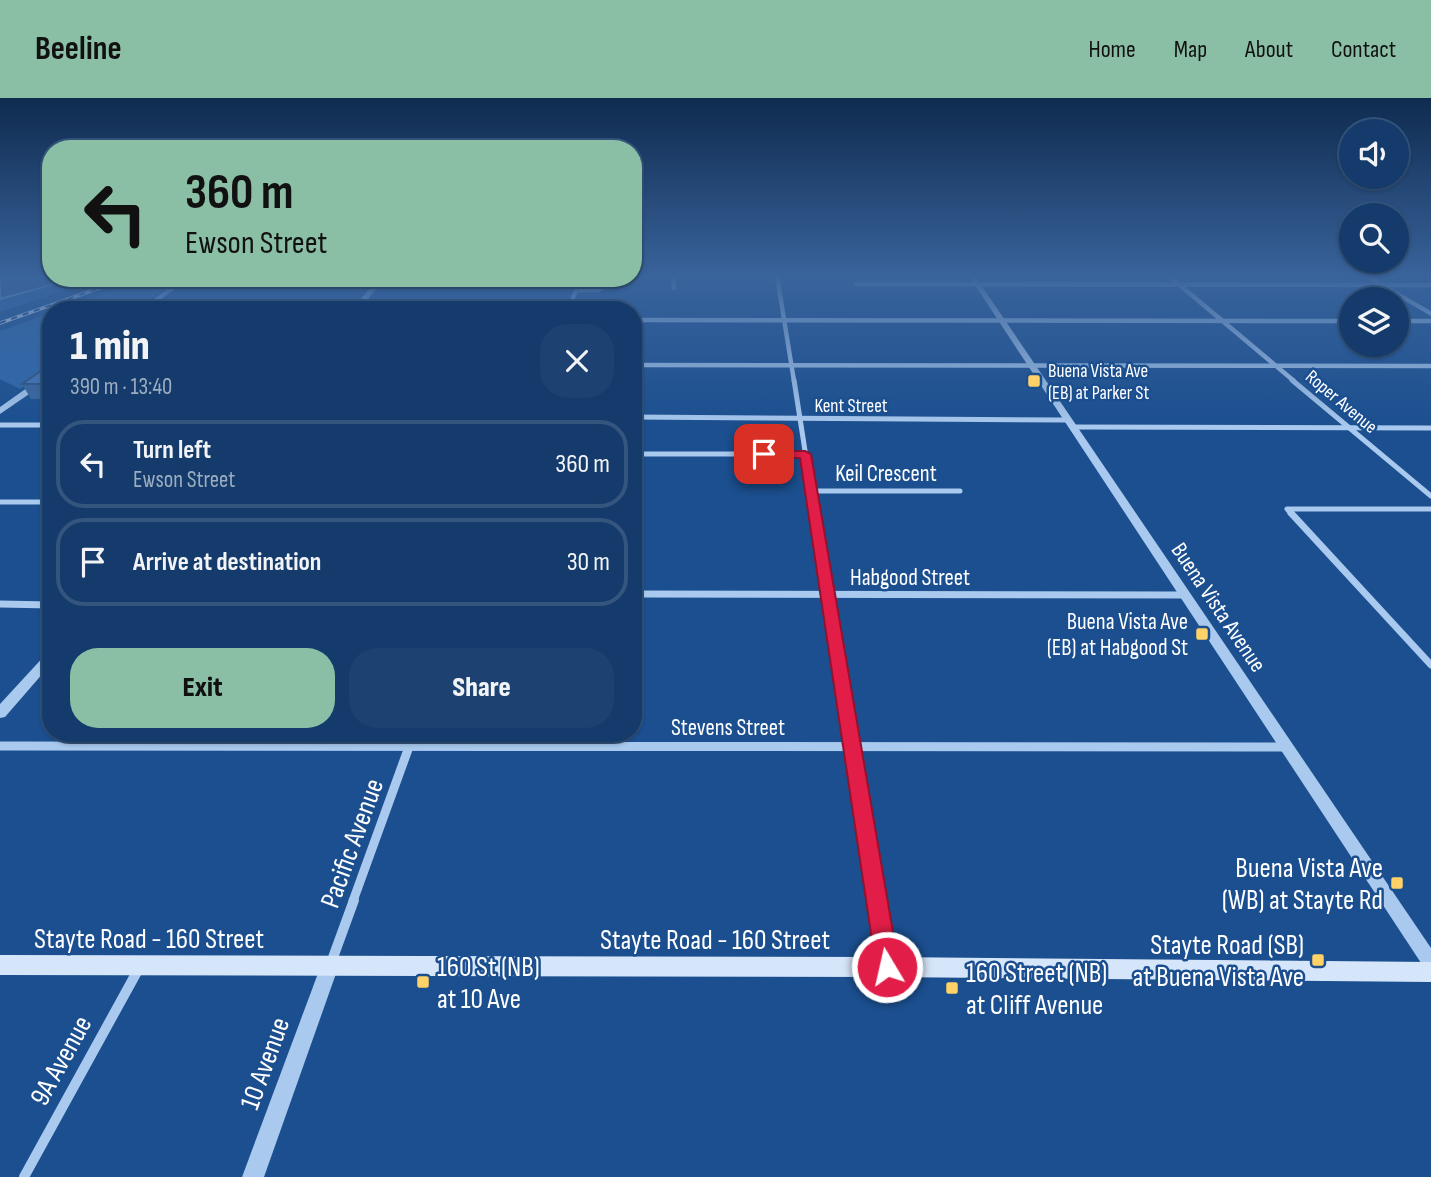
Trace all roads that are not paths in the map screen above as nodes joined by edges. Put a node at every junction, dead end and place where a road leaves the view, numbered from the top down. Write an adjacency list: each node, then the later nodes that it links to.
1 (786, 326): 5 (street)
2 (1006, 326): 6 (street, Buena Vista Avenue)
3 (1228, 326): 7 (street, Roper Avenue)
4 (642, 365): 5 (street)
5 (792, 365): 6 (street); 12 (street)
6 (1032, 365): 7 (street); 13 (street, Buena Vista Avenue)
7 (1275, 366): 8 (street); 16 (street, Roper Avenue)
8 (1431, 366)
9 (42, 381): 10 (street)
10 (0, 411)
11 (642, 417): 12 (street, Kent Street)
12 (800, 418): 13 (street, Kent Street); 19 (street)
13 (1071, 424): 16 (street, Kent Street); 28 (street, Buena Vista Avenue)
14 (0, 425): 15 (street)
15 (42, 425)
16 (1349, 428): 17 (street, Kent Street); 22 (street, Roper Avenue)
17 (1431, 428)
18 (642, 454): 19 (street)
19 (805, 454): 20 (street)
20 (811, 491): 21 (street, Keil Crescent); 27 (street)
21 (960, 491)
22 (1431, 496)
23 (0, 502): 24 (street)
24 (42, 502)
25 (1431, 509): 31 (street)
26 (642, 594): 27 (street, Habgood Street)
27 (828, 594): 28 (street, Habgood Street); 36 (street)
28 (1185, 595): 37 (street, Buena Vista Avenue)
29 (0, 604): 30 (street)
30 (42, 604)
31 (1431, 665)
32 (42, 666): 33 (street)
33 (0, 713)
34 (411, 742): 38 (street, Pacific Avenue)
35 (0, 746): 38 (street, Stevens Street)
36 (851, 747): 37 (street, Stevens Street); 38 (street, Stevens Street); 42 (street)
37 (1288, 747): 39 (street, Buena Vista Avenue)
38 (409, 748): 43 (street, Pacific Avenue)
39 (1431, 963)
40 (0, 965): 41 (main road, Stayte Road - 160 Street)
41 (140, 966): 43 (main road, Stayte Road - 160 Street); 45 (street, 9A Avenue)
42 (887, 967): 43 (main road, Stayte Road - 160 Street); 44 (main road, Stayte Road - 160 Street)
43 (329, 968): 46 (street, 10 Avenue)
44 (1431, 972)
45 (24, 1177)
46 (253, 1177)

